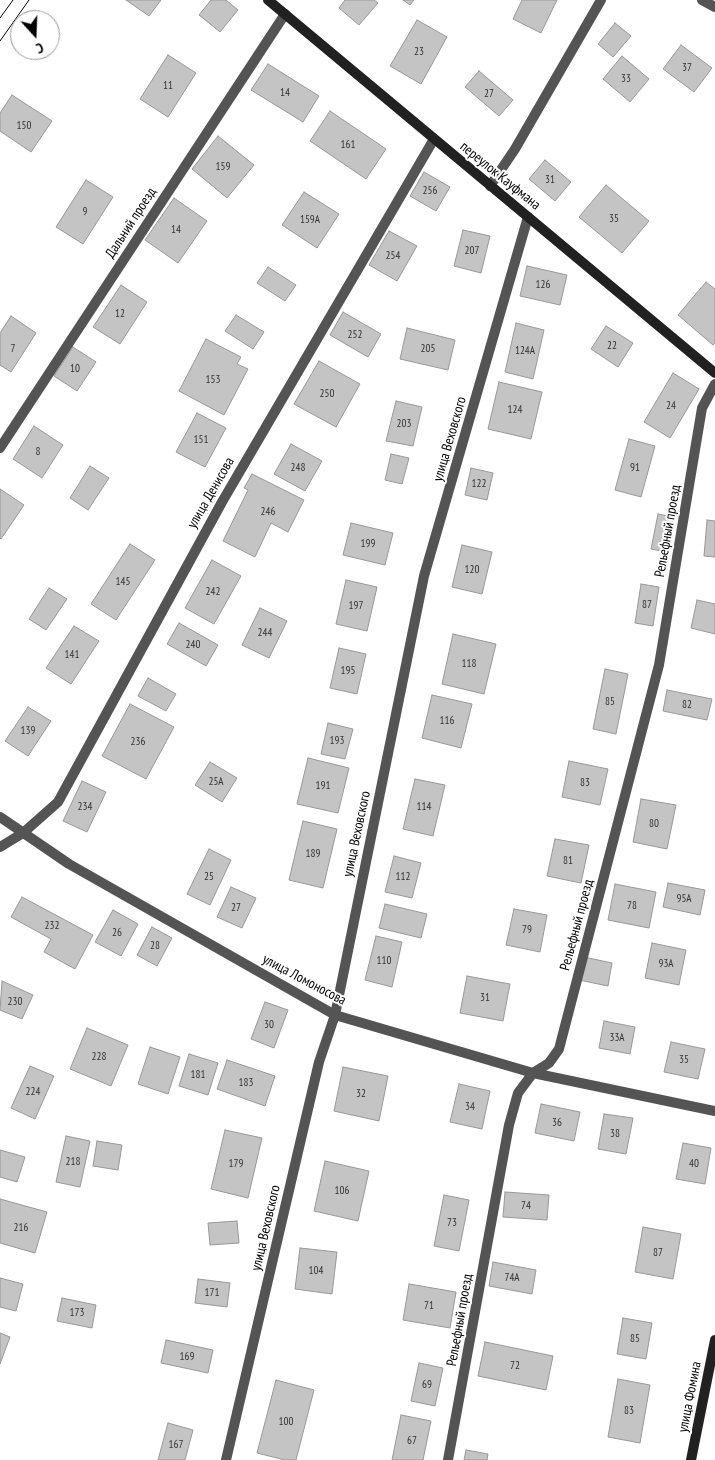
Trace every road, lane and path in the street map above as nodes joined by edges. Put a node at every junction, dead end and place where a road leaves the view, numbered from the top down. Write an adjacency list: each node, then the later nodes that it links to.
1 (268, 0): 5 (street, переулок Кауфмана)
2 (601, 0): 7 (street)
3 (702, 0): 4 (street)
4 (715, 7)
5 (284, 14): 6 (street, переулок Кауфмана); 11 (street, Дальний проезд)
6 (434, 140): 7 (street, переулок Кауфмана); 13 (street, улица Денисова)
7 (490, 186): 8 (street, переулок Кауфмана)
8 (528, 217): 9 (street, переулок Кауфмана); 15 (street, улица Веховского)
9 (715, 372)
10 (715, 384): 16 (street, Рельефный проезд)
11 (0, 448)
12 (0, 817): 13 (street, улица Ломоносова)
13 (24, 833): 14 (street, улица Денисова); 15 (street, улица Ломоносова)
14 (0, 847)
15 (335, 1015): 16 (street, улица Ломоносова); 19 (street, улица Веховского)
16 (533, 1073): 17 (street, улица Ломоносова); 20 (street, Рельефный проезд)
17 (715, 1111)
18 (715, 1340): 21 (street, улица Фомина)
19 (226, 1460)
20 (448, 1460)
21 (691, 1460)

